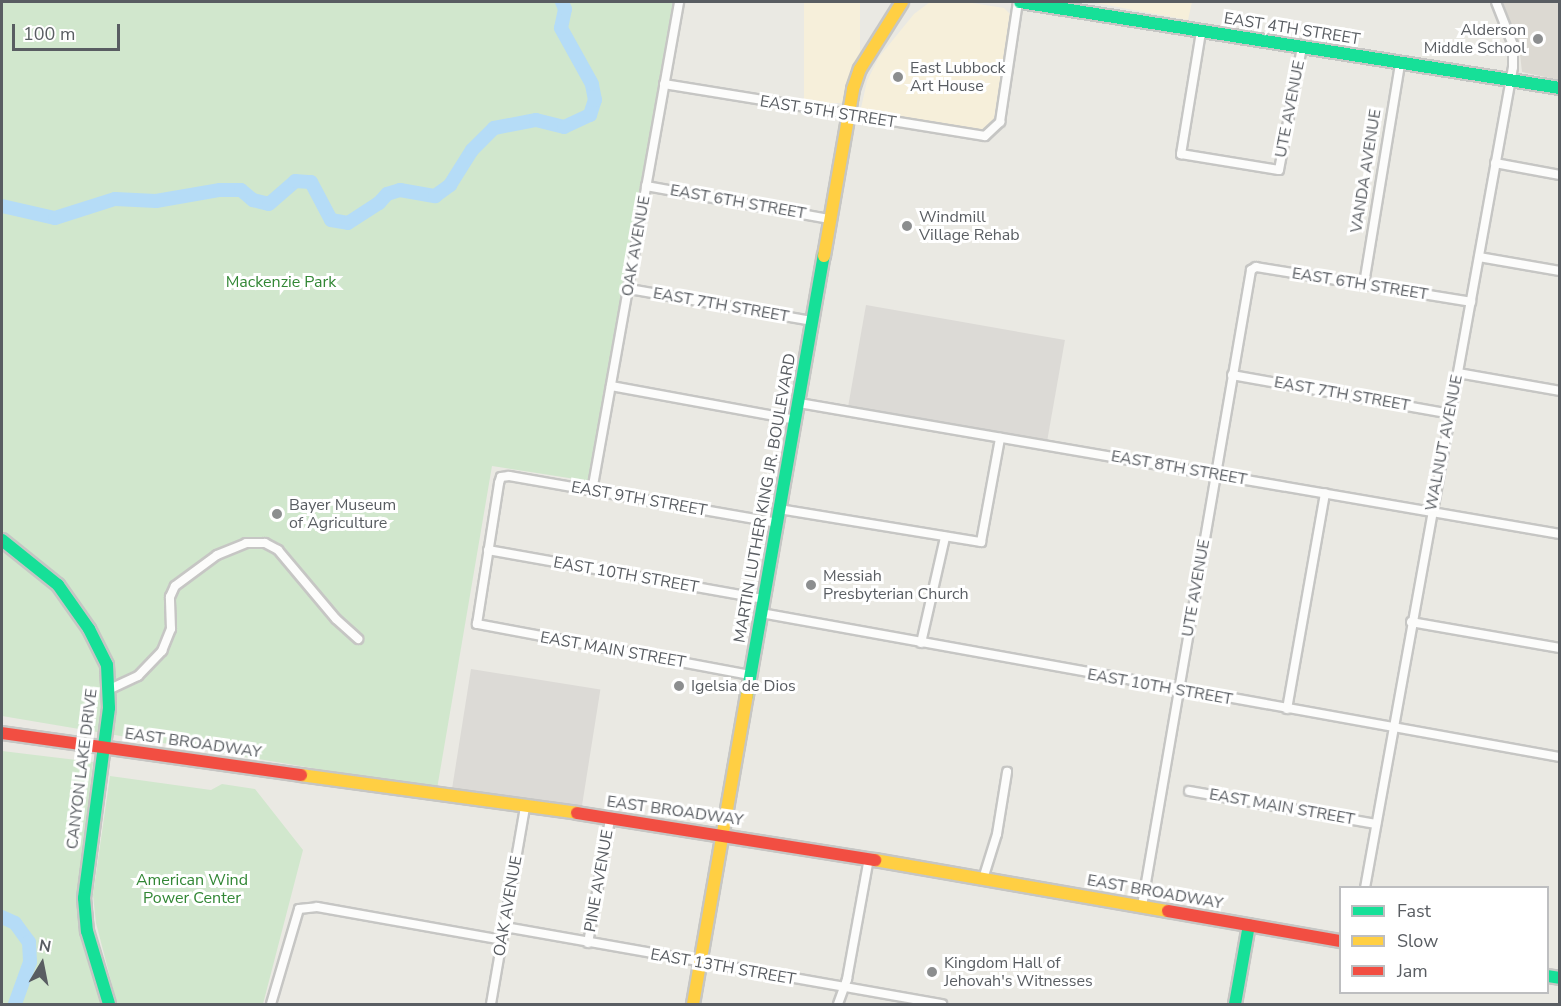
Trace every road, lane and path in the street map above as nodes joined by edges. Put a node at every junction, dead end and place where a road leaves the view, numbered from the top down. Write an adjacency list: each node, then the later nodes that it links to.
1 (679, 2): 9 (street, OAK AVENUE)
2 (1019, 2): 5 (main road, EAST 4TH STREET); 11 (street, EAST 5TH STREET)
3 (1496, 2): 8 (street, WALNUT AVENUE)
4 (900, 4): 11 (main road, MARTIN LUTHER KING JR. BOULEVARD)
5 (1201, 32): 6 (main road, EAST 4TH STREET); 6 (street, UTE AVENUE)
6 (1302, 47): 7 (main road, EAST 4TH STREET)
7 (1400, 63): 8 (main road, EAST 4TH STREET); 19 (street, VANDA AVENUE)
8 (1510, 80): 10 (main road, EAST 4TH STREET); 12 (street, WALNUT AVENUE)
9 (664, 84): 11 (street, EAST 5TH STREET); 14 (street, OAK AVENUE)
10 (1560, 88)
11 (848, 116): 15 (main road, MARTIN LUTHER KING JR. BOULEVARD)
12 (1495, 163): 13 (street); 16 (street, WALNUT AVENUE)
13 (1560, 175)
14 (646, 186): 15 (street, EAST 6TH STREET); 20 (street, OAK AVENUE)
15 (831, 219): 22 (main road, MARTIN LUTHER KING JR. BOULEVARD)
16 (1479, 257): 18 (street); 21 (street, WALNUT AVENUE)
17 (1251, 270): 19 (street, EAST 6TH STREET); 24 (street, UTE AVENUE)
18 (1560, 271)
19 (1364, 284): 21 (street, EAST 6TH STREET)
20 (628, 289): 22 (street, EAST 7TH STREET); 25 (street, OAK AVENUE)
21 (1471, 302): 23 (street, WALNUT AVENUE)
22 (813, 321): 27 (main road, MARTIN LUTHER KING JR. BOULEVARD)
23 (1458, 373): 26 (street); 28 (street, WALNUT AVENUE)
24 (1232, 375): 28 (street, EAST 7TH STREET); 31 (street, UTE AVENUE)
25 (611, 386): 29 (street); 32 (street, OAK AVENUE)
26 (1560, 391)
27 (799, 403): 29 (main road, MARTIN LUTHER KING JR. BOULEVARD); 30 (street, EAST 8TH STREET)
28 (1451, 414): 35 (street, WALNUT AVENUE)
29 (796, 420): 34 (main road, MARTIN LUTHER KING JR. BOULEVARD)
30 (1000, 438): 31 (street, EAST 8TH STREET); 38 (street)
31 (1216, 474): 33 (street, EAST 8TH STREET); 49 (street, UTE AVENUE)
32 (592, 491): 36 (street, EAST 9TH STREET); 40 (street, EAST 9TH STREET)
33 (1325, 493): 35 (street, EAST 8TH STREET); 50 (street)
34 (779, 509): 36 (main road, MARTIN LUTHER KING JR. BOULEVARD); 38 (street)
35 (1432, 512): 37 (street, EAST 8TH STREET); 43 (street, WALNUT AVENUE)
36 (777, 523): 41 (main road, MARTIN LUTHER KING JR. BOULEVARD)
37 (1560, 534)
38 (945, 537): 45 (street)
39 (2, 540): 48 (main road, CANYON LAKE DRIVE)
40 (488, 550): 41 (street, EAST 10TH STREET); 47 (street, EAST MAIN STREET)
41 (763, 599): 42 (main road, MARTIN LUTHER KING JR. BOULEVARD)
42 (761, 613): 45 (street, EAST 10TH STREET); 47 (main road, MARTIN LUTHER KING JR. BOULEVARD)
43 (1411, 622): 46 (street); 51 (street, WALNUT AVENUE)
44 (358, 639): 48 (street)
45 (921, 643): 49 (street, EAST 10TH STREET)
46 (1560, 648)
47 (750, 675): 60 (main road, MARTIN LUTHER KING JR. BOULEVARD)
48 (110, 689): 53 (main road, CANYON LAKE DRIVE)
49 (1179, 691): 50 (street, EAST 10TH STREET); 64 (street, UTE AVENUE)
50 (1287, 709): 51 (street, EAST 10TH STREET)
51 (1393, 728): 54 (street, EAST 10TH STREET); 59 (street, WALNUT AVENUE)
52 (2, 734): 53 (main road, EAST BROADWAY)
53 (103, 748): 57 (main road, EAST BROADWAY); 72 (main road, CANYON LAKE DRIVE)
54 (1560, 757)
55 (1007, 772): 62 (street)
56 (1189, 791): 59 (street, EAST MAIN STREET)
57 (525, 807): 58 (main road, EAST BROADWAY); 66 (street, OAK AVENUE)
58 (610, 819): 60 (main road, EAST BROADWAY); 69 (street, PINE AVENUE)
59 (1376, 824): 63 (street, WALNUT AVENUE)
60 (724, 834): 61 (main road, EAST BROADWAY); 70 (main road, MARTIN LUTHER KING JR. BOULEVARD)
61 (869, 858): 62 (main road, EAST BROADWAY); 71 (street)
62 (983, 879): 64 (main road, EAST BROADWAY)
63 (1365, 886)
64 (1142, 906): 65 (main road, EAST BROADWAY)
65 (1249, 925): 68 (main road, EAST BROADWAY); 78 (main road)
66 (505, 927): 67 (street, OAK AVENUE); 69 (street, EAST 13TH STREET)
67 (502, 940): 73 (street); 74 (street, OAK AVENUE)
68 (1339, 940)
69 (588, 943): 70 (street, EAST 13TH STREET)
70 (701, 963): 71 (street, EAST 13TH STREET); 75 (main road, MARTIN LUTHER KING JR. BOULEVARD)
71 (843, 987): 76 (street); 77 (street, EAST 13TH STREET)
72 (109, 1005)
73 (271, 1005)
74 (491, 1005)
75 (693, 1005)
76 (838, 1005)
77 (942, 1005)
78 (1235, 1005)

